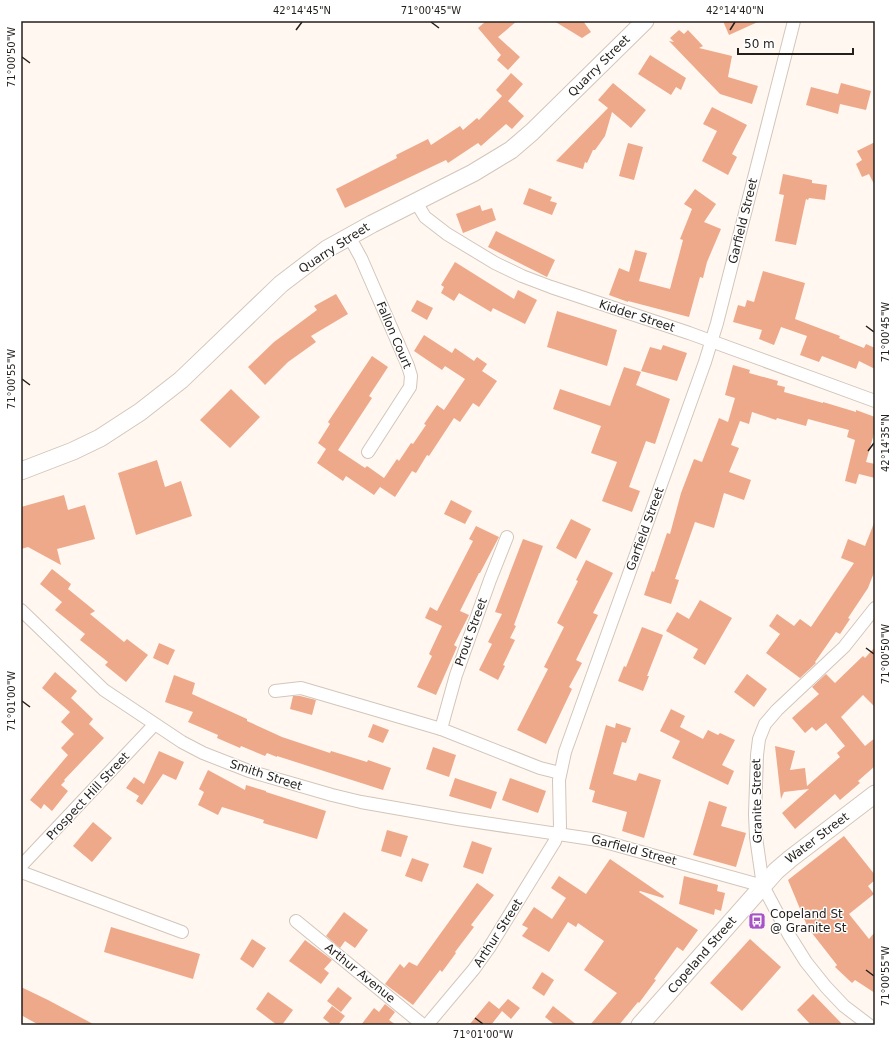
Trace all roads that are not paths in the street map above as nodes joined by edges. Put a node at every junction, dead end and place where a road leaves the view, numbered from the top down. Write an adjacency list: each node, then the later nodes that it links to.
1 (645, 21): 3 (main road, Quarry Street)
2 (794, 21): 5 (street, Garfield Street)
3 (416, 202): 4 (main road, Quarry Street); 5 (street, Kidder Street)
4 (349, 236): 7 (street, Fallon Court); 8 (main road, Quarry Street)
5 (712, 341): 6 (street, Kidder Street); 15 (street, Garfield Street)
6 (875, 401)
7 (368, 452)
8 (21, 471)
9 (508, 537): 14 (street, Prout Street)
10 (875, 608): 20 (street, Granite Street)
11 (21, 610): 13 (street, Smith Street)
12 (275, 691): 14 (street)
13 (154, 725): 17 (street, Smith Street); 18 (street, Prospect Hill Street)
14 (441, 729): 15 (street)
15 (560, 773): 17 (street, Garfield Street)
16 (875, 794): 20 (main road, Water Street)
17 (559, 833): 20 (street, Garfield Street); 24 (street, Arthur Street)
18 (21, 866)
19 (21, 872): 22 (street)
20 (763, 886): 25 (main road, Copeland Street); 26 (street, Granite Street)
21 (296, 921): 23 (street, Arthur Avenue)
22 (182, 932)
23 (423, 1025)
24 (427, 1025)
25 (640, 1025)
26 (869, 1025)

